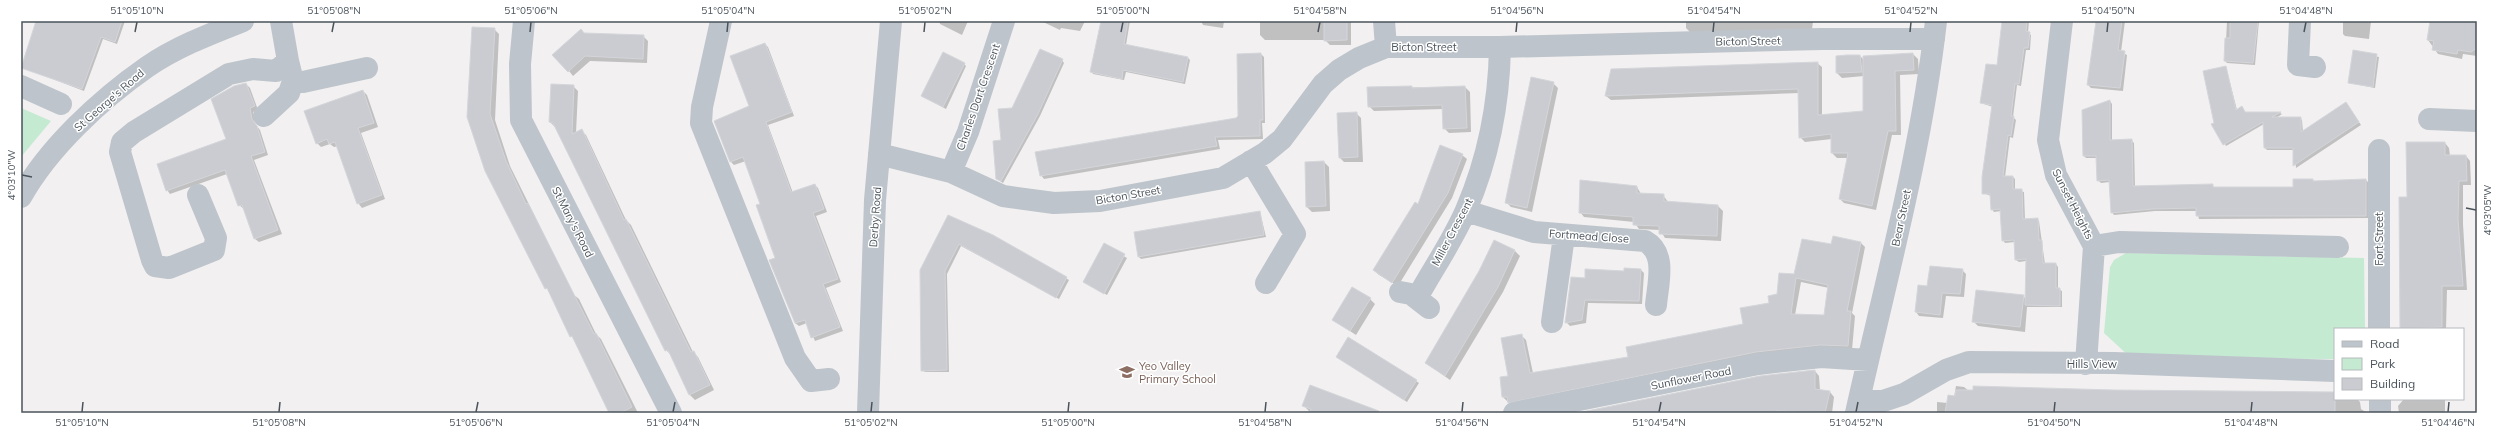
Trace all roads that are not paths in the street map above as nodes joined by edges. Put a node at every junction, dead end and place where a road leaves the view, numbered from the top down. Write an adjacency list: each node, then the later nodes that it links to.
1 (242, 21): 10 (street, St George's Road)
2 (281, 21): 17 (street)
3 (524, 21): 44 (street, St Mary's Road)
4 (721, 21): 41 (street)
5 (891, 21): 24 (street, Derby Road)
6 (1004, 21): 26 (street, Charles Dart Crescent)
7 (1384, 21): 13 (street)
8 (2062, 21): 31 (street, Sunset Heights)
9 (2300, 21): 15 (street)
10 (201, 29): 28 (street, St George's Road)
11 (1814, 30): 12 (street, Bicton Street); 14 (street, Bicton Street)
12 (1935, 30): 38 (street, Bear Street)
13 (1386, 47): 14 (street, Bicton Street); 25 (street, Bicton Street)
14 (1500, 47): 29 (street, Miller Crescent)
15 (2298, 65)
16 (367, 68): 17 (street)
17 (291, 71): 20 (street); 27 (street)
18 (21, 86): 19 (street)
19 (61, 104)
20 (264, 116)
21 (2429, 119): 22 (street)
22 (2477, 121)
23 (2379, 150): 37 (street, Fort Street)
24 (879, 154): 26 (street, Bicton Street); 45 (street, Derby Road)
25 (1251, 161): 26 (street, Bicton Street); 33 (street)
26 (951, 172)
27 (198, 195)
28 (21, 197)
29 (1466, 211): 30 (street, Fortmead Close); 34 (street, Miller Crescent)
30 (1564, 236): 35 (street, Fortmead Close); 36 (street)
31 (2094, 246): 32 (street); 39 (street, Sunset Heights)
32 (2338, 247)
33 (1266, 283)
34 (1415, 299)
35 (1656, 305)
36 (1552, 322)
37 (2379, 328)
38 (1868, 360): 43 (street, Bear Street); 46 (street, Sunflower Road)
39 (2086, 364): 40 (street, Hills View); 43 (street, Hills View)
40 (2334, 371)
41 (829, 380)
42 (2380, 400): 47 (street)
43 (1864, 407)
44 (671, 413)
45 (868, 413)
46 (1514, 413)
47 (2380, 413)

